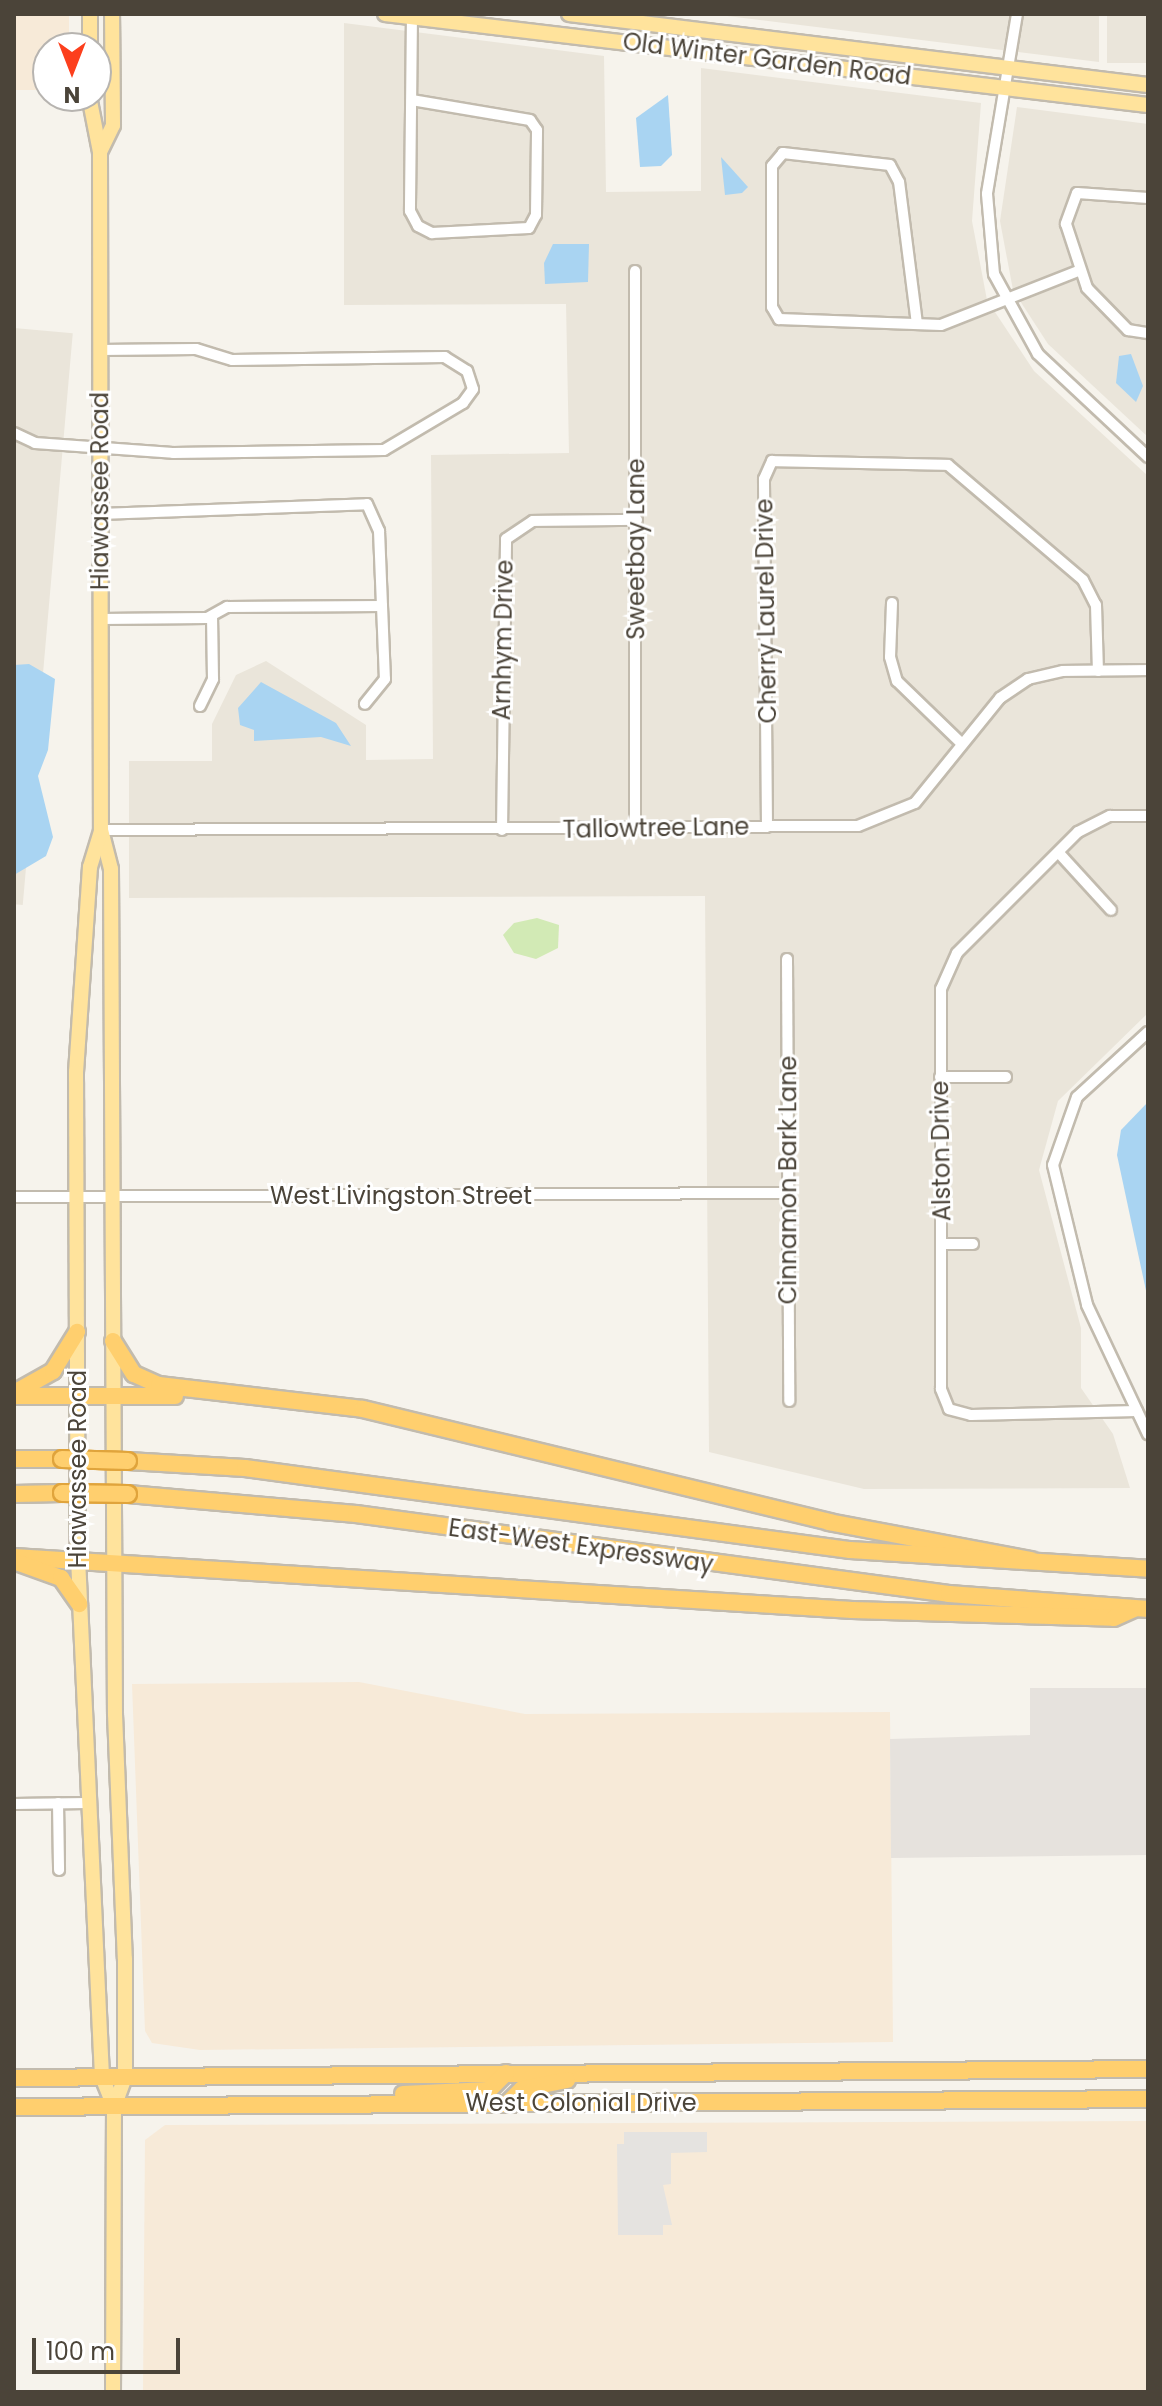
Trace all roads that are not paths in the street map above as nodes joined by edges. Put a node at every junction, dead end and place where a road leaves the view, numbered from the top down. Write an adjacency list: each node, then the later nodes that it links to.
1 (112, 14): 12 (main road, Hiawassee Road)
2 (385, 14): 5 (main road, Old Winter Garden Road)
3 (569, 14): 6 (main road, Old Winter Garden Road)
4 (1017, 14): 6 (street)
5 (412, 16): 8 (main road, Old Winter Garden Road); 9 (street)
6 (1005, 68): 7 (main road, Old Winter Garden Road); 8 (street)
7 (1148, 85)
8 (1002, 86): 10 (main road, Old Winter Garden Road); 16 (street)
9 (412, 100): 9 (street)
10 (1148, 105)
11 (92, 112): 12 (main road, Hiawassee Road)
12 (100, 152): 19 (main road, Hiawassee Road)
13 (1148, 198): 15 (street)
14 (635, 271): 24 (street, Sweetbay Lane)
15 (1078, 271): 16 (street); 18 (street)
16 (1004, 303): 17 (street); 22 (street)
17 (917, 324): 17 (street)
18 (1148, 333)
19 (100, 350): 21 (main road, Hiawassee Road); 21 (street)
20 (14, 433): 21 (street)
21 (99, 448): 23 (main road, Hiawassee Road)
22 (1148, 457)
23 (100, 514): 26 (street); 28 (main road, Hiawassee Road)
24 (637, 520): 36 (street, Sweetbay Lane); 38 (street, Arnhym Drive)
25 (892, 603): 33 (street)
26 (382, 606): 27 (street); 31 (street)
27 (212, 616): 28 (street); 32 (street)
28 (101, 619): 37 (main road, Hiawassee Road)
29 (1148, 670): 30 (street, Tallowtree Lane)
30 (1098, 671): 33 (street, Tallowtree Lane); 35 (street, Cherry Laurel Drive)
31 (365, 704)
32 (200, 706)
33 (961, 743): 35 (street, Tallowtree Lane)
34 (1148, 816): 39 (street, Alston Drive)
35 (767, 827): 36 (street, Tallowtree Lane)
36 (635, 828): 38 (street, Tallowtree Lane)
37 (101, 830): 38 (street, Tallowtree Lane); 47 (main road, Hiawassee Road); 48 (main road, Hiawassee Road)
38 (502, 830)
39 (1059, 853): 40 (street); 43 (street, Alston Drive)
40 (1111, 910)
41 (787, 959): 45 (street, Cinnamon Bark Lane)
42 (1148, 1032): 58 (street)
43 (940, 1077): 44 (street); 49 (street, Alston Drive)
44 (1006, 1077)
45 (788, 1193): 48 (street, West Livingston Street); 57 (street, Cinnamon Bark Lane)
46 (14, 1197): 47 (street, West Livingston Street)
47 (76, 1197): 48 (street, West Livingston Street); 51 (main road, Hiawassee Road)
48 (112, 1197): 52 (main road, Hiawassee Road)
49 (943, 1244): 50 (street); 58 (street, Alston Drive)
50 (973, 1244)
51 (77, 1332): 53 (highway); 55 (main road, Hiawassee Road)
52 (113, 1341): 54 (main road, Hiawassee Road); 56 (highway)
53 (14, 1394): 55 (highway)
54 (113, 1394): 55 (highway); 56 (highway); 64 (main road, Hiawassee Road)
55 (77, 1396): 62 (main road, Hiawassee Road)
56 (217, 1396): 65 (highway)
57 (789, 1401)
58 (1137, 1411): 59 (street)
59 (1148, 1434)
60 (14, 1459): 65 (highway, East-West Expressway, bridge)
61 (14, 1494): 68 (highway, East-West Expressway, bridge)
62 (78, 1558): 63 (highway); 64 (highway); 67 (main road, Hiawassee Road)
63 (14, 1559): 67 (highway)
64 (114, 1561): 68 (highway); 78 (main road, Hiawassee Road)
65 (1040, 1564): 66 (highway, East-West Expressway)
66 (1148, 1569)
67 (79, 1604): 70 (main road, Hiawassee Road)
68 (1141, 1609)
69 (58, 1803): 70 (street); 71 (street); 72 (street)
70 (87, 1803): 77 (main road, Hiawassee Road)
71 (14, 1804)
72 (59, 1870)
73 (1148, 2069): 74 (highway, West Colonial Drive)
74 (880, 2071): 76 (highway, West Colonial Drive); 81 (highway)
75 (506, 2073): 76 (highway, West Colonial Drive); 78 (highway, West Colonial Drive); 82 (highway)
76 (604, 2073): 83 (highway)
77 (102, 2077): 78 (highway, West Colonial Drive); 79 (highway, West Colonial Drive); 85 (main road, Hiawassee Road)
78 (125, 2077): 85 (main road, Hiawassee Road)
79 (14, 2078)
80 (1148, 2099): 81 (highway, West Colonial Drive)
81 (879, 2101): 83 (highway, West Colonial Drive)
82 (360, 2104): 83 (highway, West Colonial Drive); 85 (highway, West Colonial Drive)
83 (507, 2104)
84 (14, 2107): 85 (highway, West Colonial Drive)
85 (114, 2107): 86 (main road, Hiawassee Road)
86 (113, 2392)

